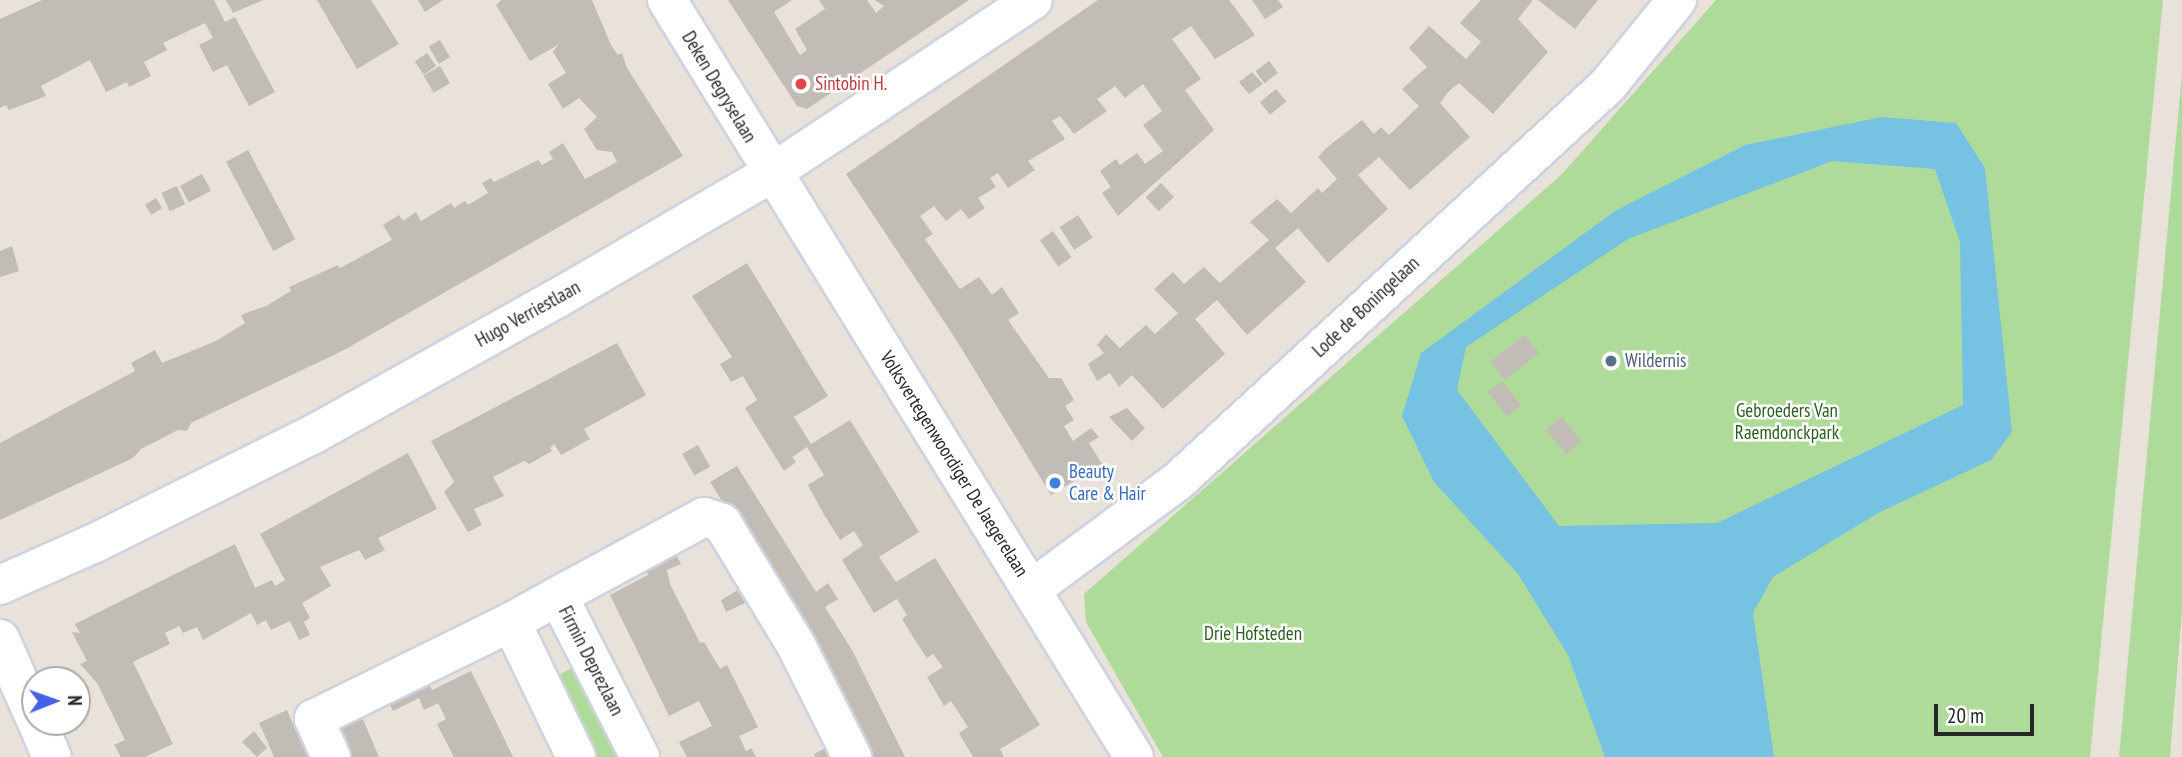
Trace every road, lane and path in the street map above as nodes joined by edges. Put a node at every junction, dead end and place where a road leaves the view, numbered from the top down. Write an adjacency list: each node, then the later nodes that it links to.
1 (667, 0): 4 (street, Deken Degryselaan)
2 (1032, 0): 4 (street, Hugo Verriestlaan)
3 (1677, 0): 6 (street, Lode de Boningelaan)
4 (771, 174): 5 (street, Hugo Verriestlaan); 6 (street, Volksvertegenwoordiger De Jaegerelaan)
5 (0, 585)
6 (1032, 589): 17 (street, Volksvertegenwoordiger De Jaegerelaan)
7 (558, 596): 8 (street, Firmin Deprezlaan); 15 (street, Firmin Deprezlaan); 16 (street)
8 (511, 622): 13 (street, Firmin Deprezlaan); 14 (street)
9 (0, 639): 10 (street)
10 (21, 686)
11 (43, 736): 12 (street)
12 (52, 757)
13 (331, 757)
14 (576, 757)
15 (639, 757)
16 (852, 757)
17 (1134, 757)

